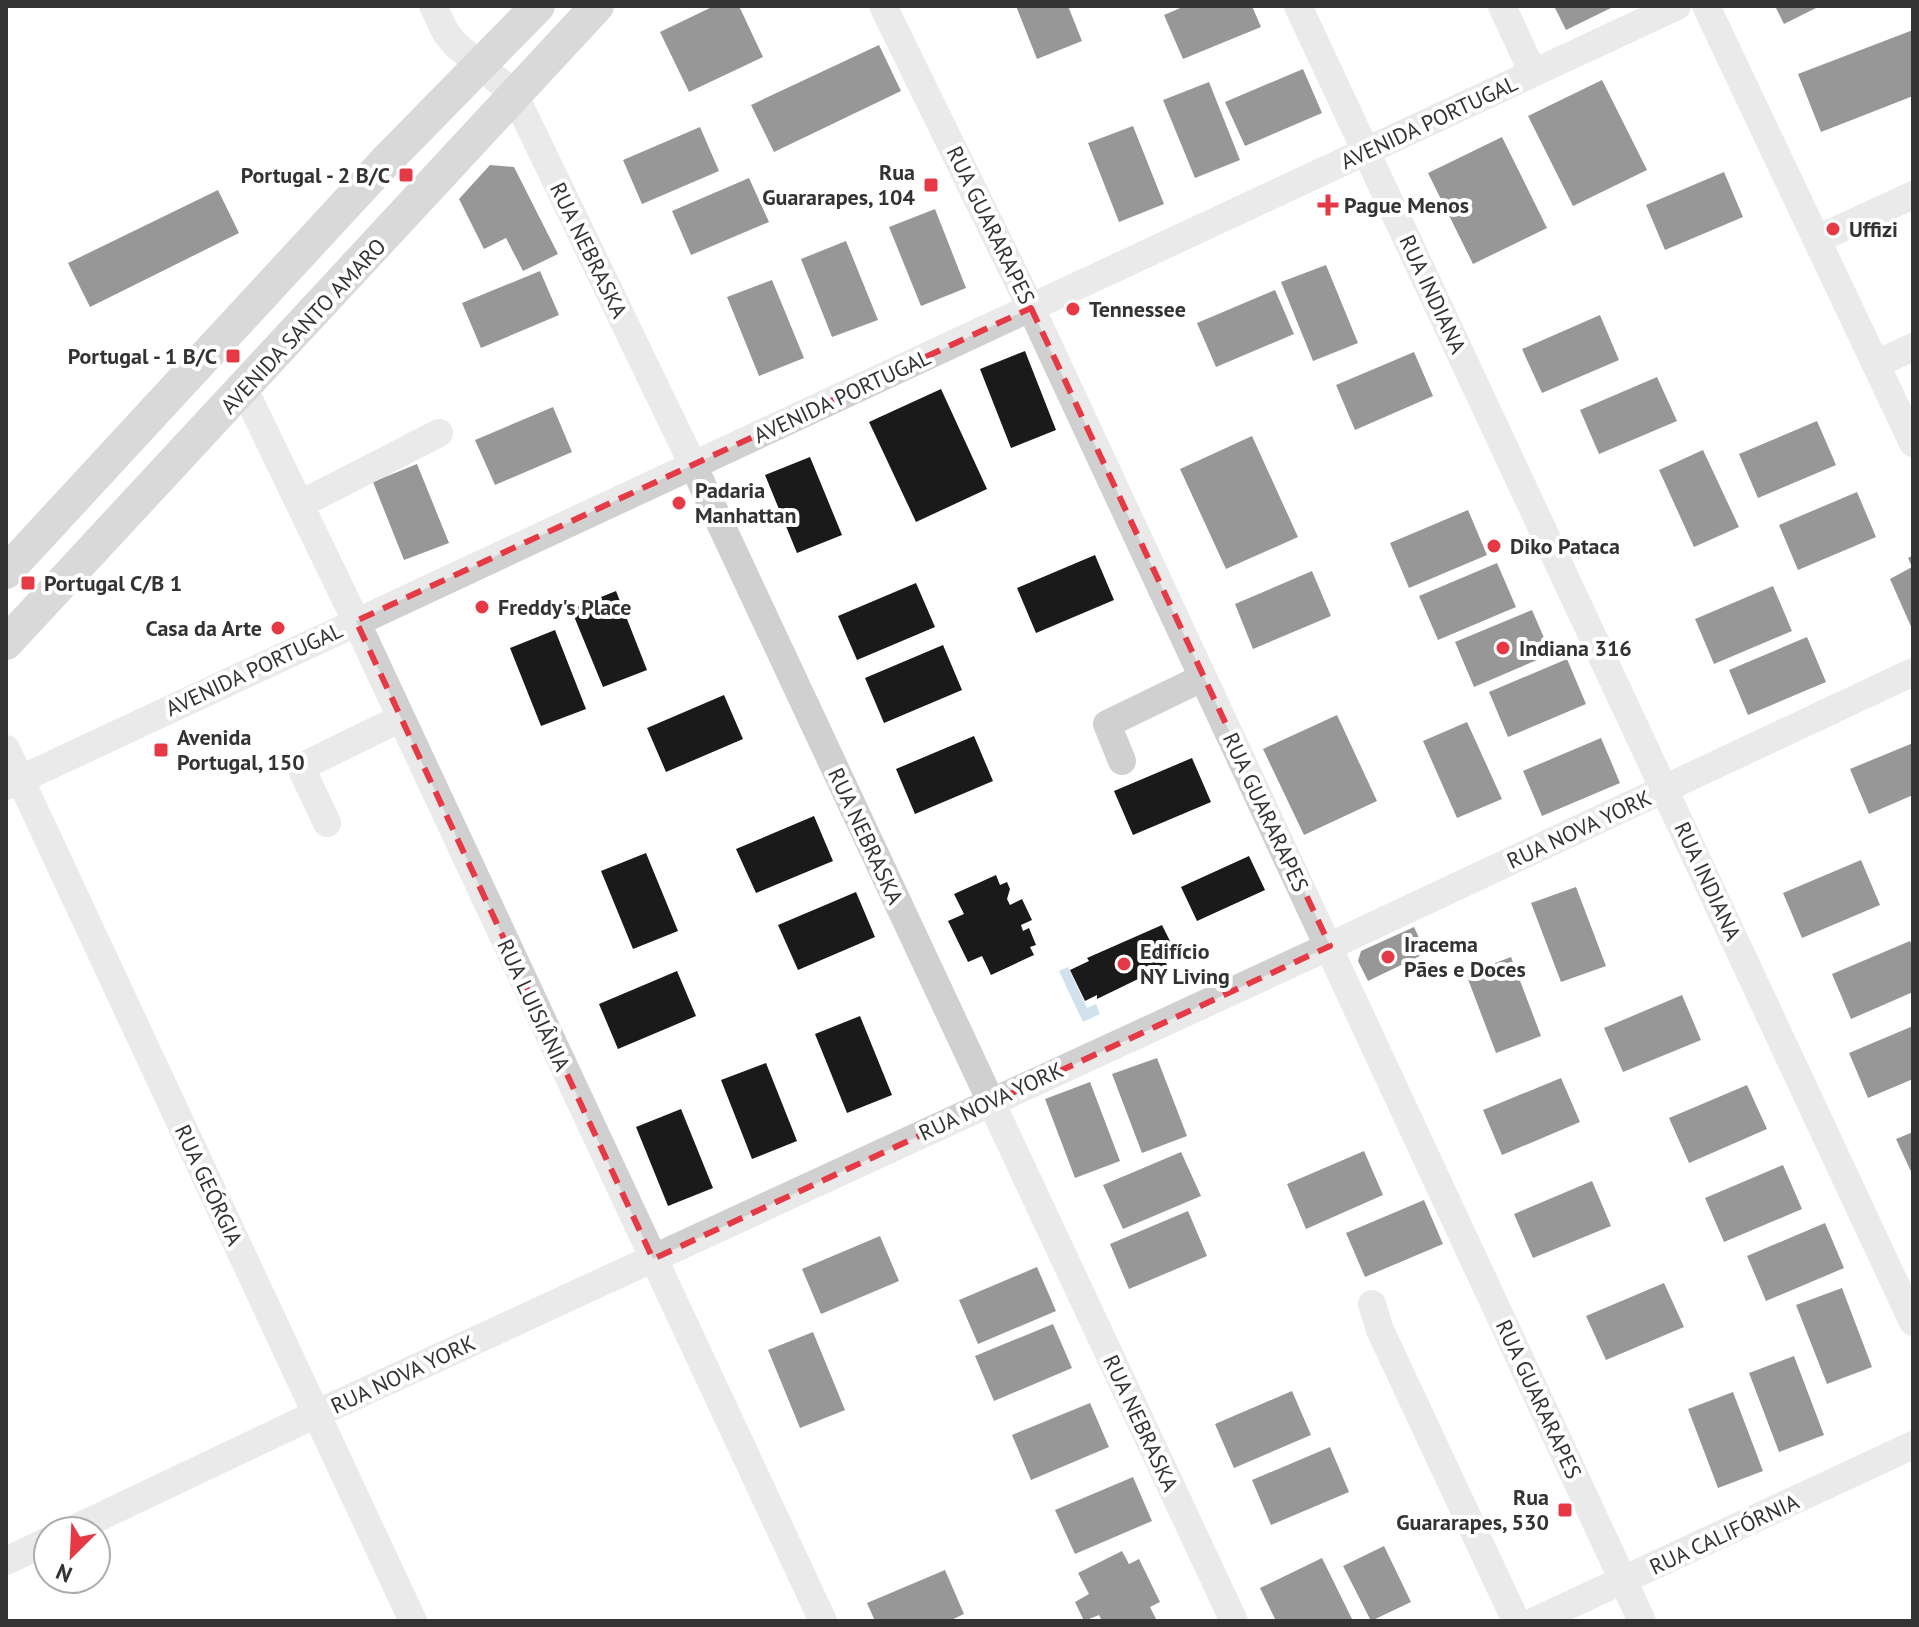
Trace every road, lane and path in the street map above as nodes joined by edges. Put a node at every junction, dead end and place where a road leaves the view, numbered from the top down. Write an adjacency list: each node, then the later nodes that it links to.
1 (433, 6): 9 (street, RUA NEBRASKA)
2 (538, 6): 9 (main road)
3 (597, 6): 11 (main road, AVENIDA SANTO AMARO)
4 (883, 6): 15 (street, RUA GUARARAPES)
5 (1298, 6): 12 (street, RUA INDIANA)
6 (1502, 6): 10 (street)
7 (1677, 6): 10 (street, AVENIDA PORTUGAL)
8 (1706, 6): 14 (street)
9 (479, 65): 11 (street, RUA NEBRASKA); 23 (main road)
10 (1533, 73): 12 (street, AVENIDA PORTUGAL)
11 (514, 94): 18 (main road, AVENIDA SANTO AMARO); 21 (street, RUA NEBRASKA)
12 (1366, 152): 15 (street, AVENIDA PORTUGAL); 32 (street, RUA INDIANA)
13 (1913, 195): 14 (street)
14 (1818, 239): 17 (street)
15 (1031, 308): 21 (street, AVENIDA PORTUGAL); 27 (street, RUA GUARARAPES)
16 (1913, 347): 17 (street)
17 (1876, 364): 20 (street)
18 (244, 389): 22 (street, RUA LUISIÂNIA); 25 (main road, AVENIDA SANTO AMARO)
19 (439, 433): 22 (street)
20 (1913, 443)
21 (693, 465): 24 (street, AVENIDA PORTUGAL); 35 (street, RUA NEBRASKA)
22 (301, 504): 24 (street, RUA LUISIÂNIA)
23 (6, 572)
24 (356, 621): 28 (street, RUA LUISIÂNIA); 31 (street, AVENIDA PORTUGAL)
25 (6, 643)
26 (1913, 672): 32 (street, RUA NOVA YORK)
27 (1202, 678): 30 (street); 34 (street, RUA GUARARAPES)
28 (401, 718): 33 (street); 36 (street, RUA LUISIÂNIA)
29 (6, 749): 31 (street, RUA GEÓRGIA)
30 (1122, 761)
31 (13, 783): 39 (street, RUA GEÓRGIA)
32 (1665, 789): 34 (street, RUA NOVA YORK); 38 (street, RUA INDIANA)
33 (327, 823)
34 (1330, 946): 35 (street, RUA NOVA YORK); 44 (street, RUA GUARARAPES)
35 (990, 1102): 36 (street, RUA NOVA YORK); 47 (street, RUA NEBRASKA)
36 (653, 1259): 39 (street, RUA NOVA YORK); 46 (street, RUA LUISIÂNIA)
37 (1372, 1304): 48 (street)
38 (1913, 1322)
39 (316, 1414): 41 (street, RUA NOVA YORK); 45 (street, RUA GEÓRGIA)
40 (1913, 1445): 44 (street, RUA CALIFÓRNIA)
41 (104, 1515)
42 (32, 1549): 43 (street)
43 (6, 1561)
44 (1623, 1581): 49 (street, RUA CALIFÓRNIA); 50 (street, RUA GUARARAPES)
45 (413, 1621)
46 (823, 1621)
47 (1234, 1621)
48 (1516, 1621)
49 (1535, 1621)
50 (1642, 1621)

